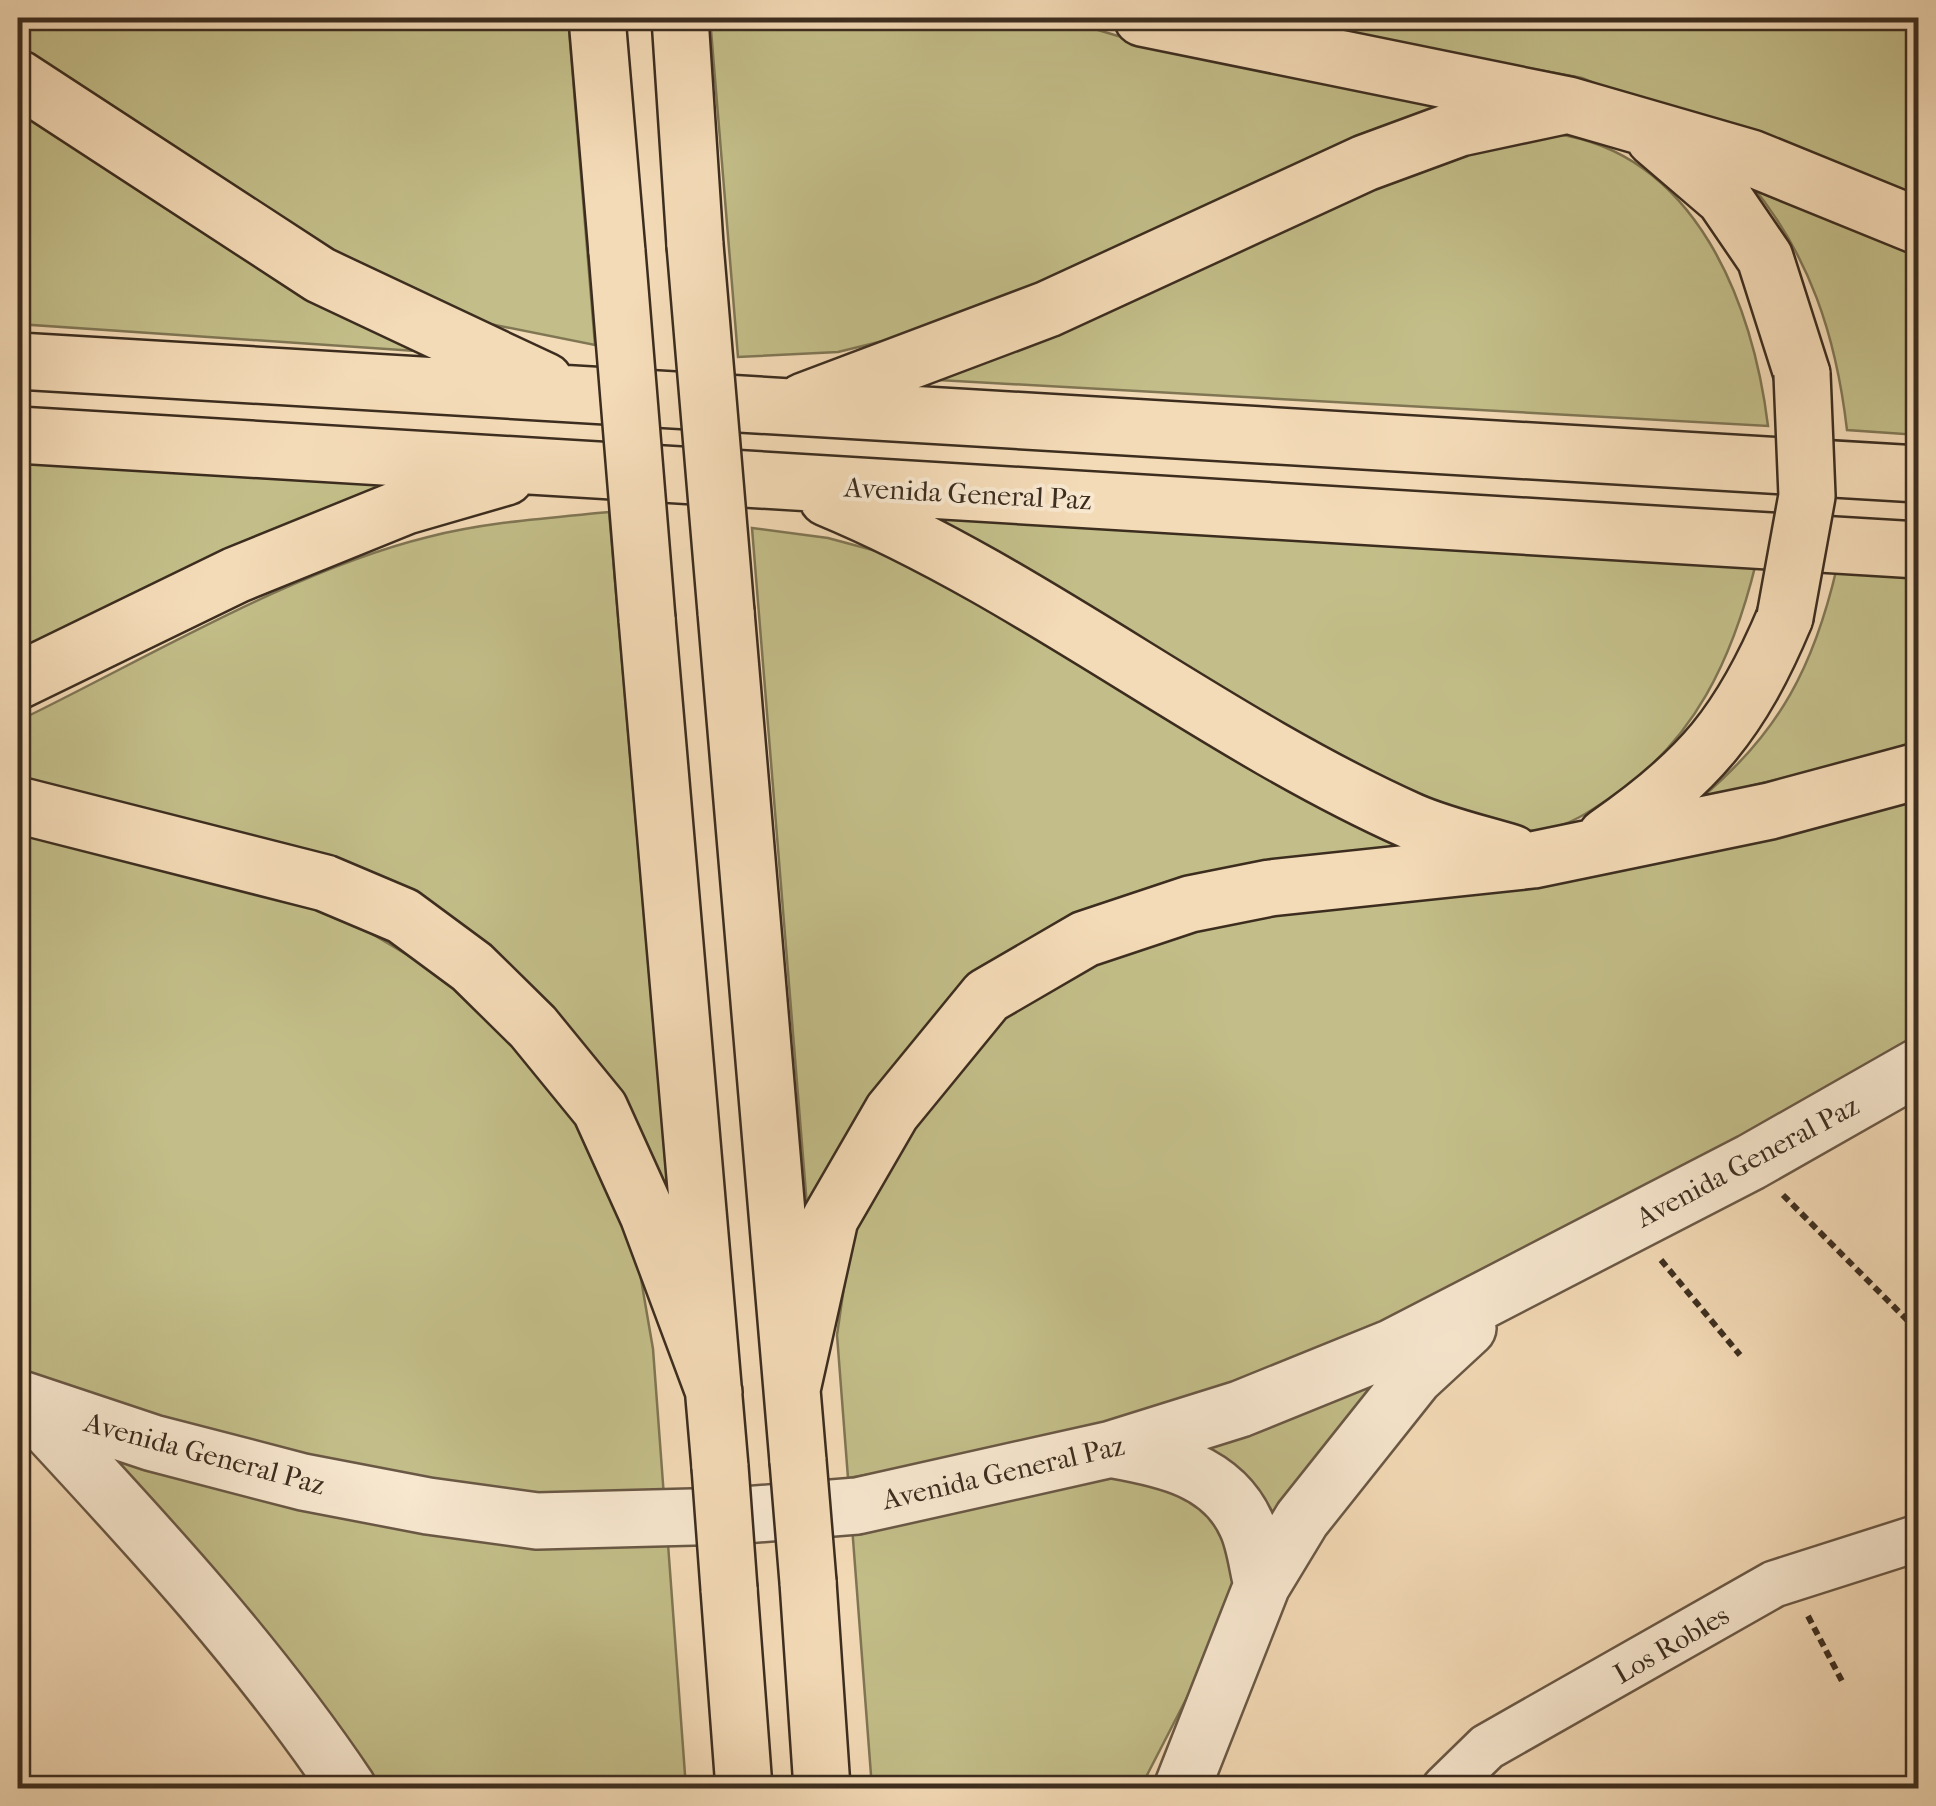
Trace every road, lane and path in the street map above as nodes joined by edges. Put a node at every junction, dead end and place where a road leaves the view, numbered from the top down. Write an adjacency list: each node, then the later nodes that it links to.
1 (596, 18): 30 (highway, bridge)
2 (680, 18): 29 (highway, bridge)
3 (1142, 18): 5 (highway)
4 (18, 78): 9 (highway)
5 (1568, 105): 6 (highway); 10 (highway)
6 (1640, 126): 7 (highway); 19 (highway, bridge)
7 (1918, 226)
8 (18, 361): 9 (highway)
9 (575, 395): 10 (highway)
10 (792, 406): 13 (highway)
11 (18, 435): 12 (highway, Avenida General Paz)
12 (558, 466): 14 (highway, Avenida General Paz); 16 (highway)
13 (1918, 474)
14 (788, 482): 15 (highway, Avenida General Paz); 20 (highway)
15 (1918, 550)
16 (18, 682)
17 (1918, 772): 19 (highway)
18 (18, 805): 30 (highway)
19 (1588, 849): 20 (highway)
20 (1533, 860): 29 (highway)
21 (1918, 1067): 22 (street, Avenida General Paz)
22 (1751, 1162): 23 (street, Avenida General Paz); 26 (path)
23 (1631, 1224): 24 (street, Avenida General Paz); 28 (path)
24 (1511, 1288): 32 (street, Avenida General Paz); 35 (street)
25 (1918, 1308): 26 (path)
26 (1906, 1318): 27 (path)
27 (1918, 1331)
28 (1740, 1354)
29 (793, 1385): 39 (highway, bridge)
30 (714, 1392): 38 (highway, bridge)
31 (21, 1400): 32 (street, Avenida General Paz); 37 (street)
32 (1112, 1450): 35 (street)
33 (1918, 1538): 34 (street, Los Robles)
34 (1789, 1580): 36 (path); 41 (street, Los Robles)
35 (1262, 1585): 40 (street)
36 (1844, 1685)
37 (348, 1788)
38 (744, 1788)
39 (822, 1788)
40 (1182, 1788)
41 (1446, 1788)

